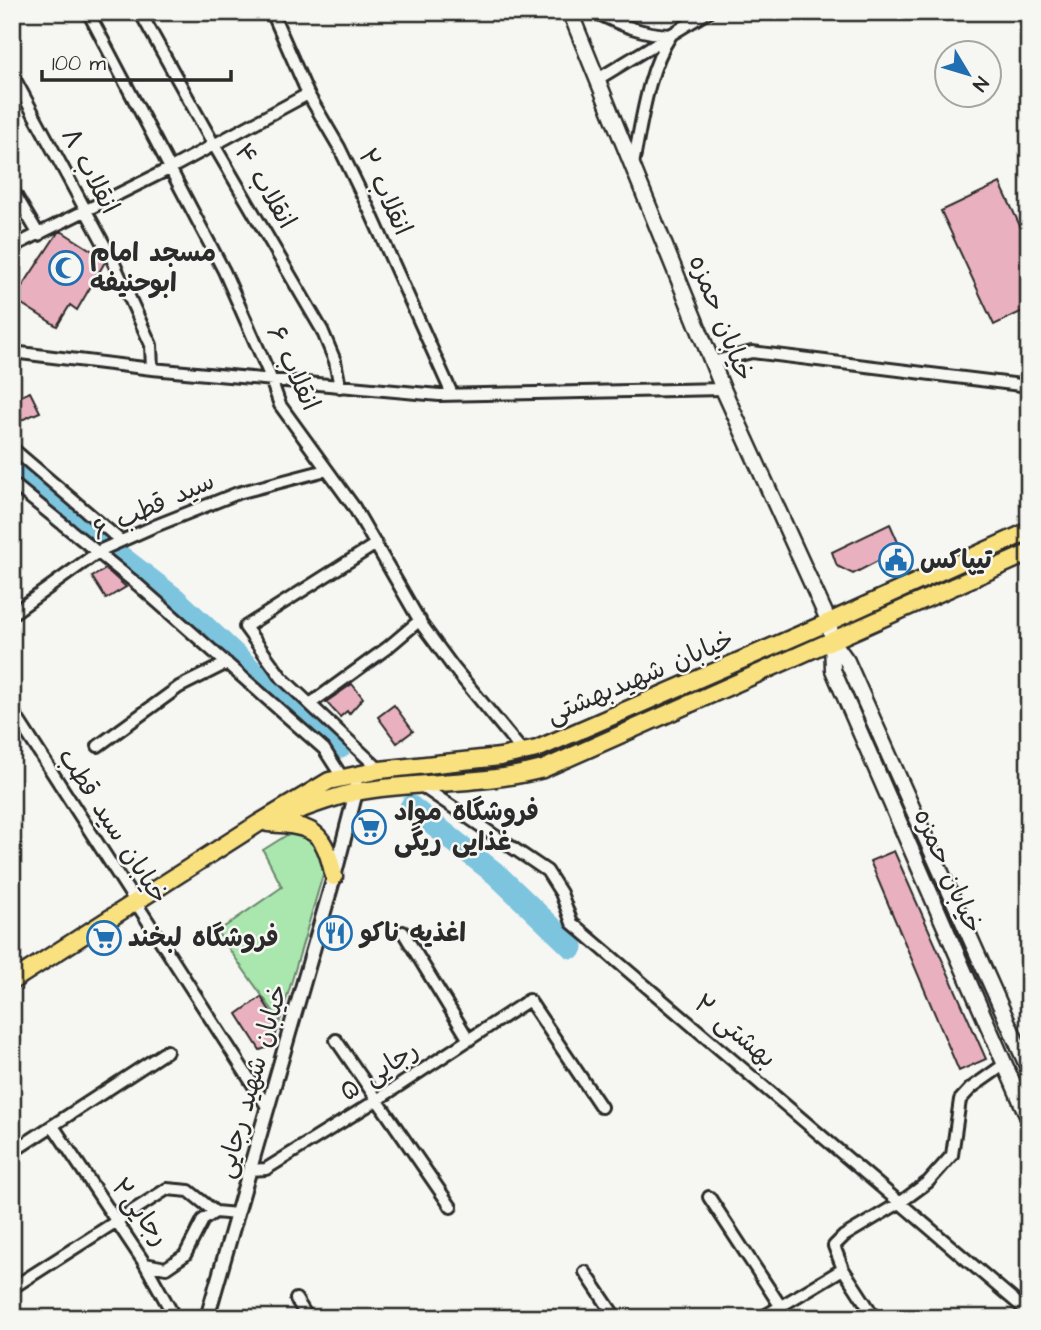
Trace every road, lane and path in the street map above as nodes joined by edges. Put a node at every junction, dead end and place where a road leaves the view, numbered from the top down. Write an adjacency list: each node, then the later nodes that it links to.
1 (88, 12): 13 (street, انقلاب ۶)
2 (140, 12): 11 (street, انقلاب ۴)
3 (272, 12): 10 (street, انقلاب ۲)
4 (570, 12): 9 (main road, خیابان حمزه)
5 (596, 12): 7 (street)
6 (708, 12): 7 (street)
7 (671, 35): 9 (street); 12 (street)
8 (12, 74): 15 (street, انقلاب ۸)
9 (598, 79): 12 (main road, خیابان حمزه)
10 (309, 94): 11 (street); 25 (street, انقلاب ۲)
11 (214, 145): 13 (street); 23 (street, انقلاب ۴)
12 (633, 164): 19 (main road, خیابان حمزه)
13 (171, 168): 15 (street); 21 (street, انقلاب ۶)
14 (12, 189): 16 (street)
15 (86, 211): 16 (street); 20 (street, انقلاب ۸)
16 (39, 234): 17 (street)
17 (12, 247)
18 (12, 352): 20 (street)
19 (712, 362): 22 (street); 24 (main road, خیابان حمزه)
20 (152, 369): 21 (street)
21 (272, 381): 23 (street); 27 (street, انقلاب ۶)
22 (1029, 386)
23 (340, 387): 25 (street)
24 (723, 389): 25 (street); 36 (main road, خیابان حمزه)
25 (452, 394)
26 (12, 448): 30 (street)
27 (326, 470): 30 (street, سید قطب ۶); 31 (street, انقلاب ۶)
28 (12, 483): 32 (street)
29 (1029, 531): 36 (main road, خیابان شهیدبهشتی)
30 (121, 541): 32 (street, سید قطب ۶)
31 (376, 544): 35 (street, انقلاب ۶); 39 (street)
32 (98, 553): 34 (street, سید قطب ۶); 38 (street)
33 (1029, 553): 37 (main road, خیابان شهیدبهشتی)
34 (12, 614)
35 (420, 621): 39 (street); 42 (street, انقلاب ۶)
36 (829, 622): 37 (main road, خیابان حمزه); 42 (main road, خیابان شهیدبهشتی)
37 (832, 640): 45 (main road, خیابان شهیدبهشتی); 55 (main road, خیابان حمزه); 56 (main road, خیابان حمزه)
38 (227, 663): 41 (street); 44 (street)
39 (310, 704): 43 (street)
40 (12, 710): 49 (street, خیابان سید قطب)
41 (98, 746)
42 (523, 752): 43 (main road, خیابان شهیدبهشتی)
43 (380, 770): 44 (main road, خیابان شهیدبهشتی)
44 (349, 776): 46 (street, خیابان شهید رجایی); 47 (main road, خیابان شهیدبهشتی)
45 (420, 785): 46 (main road, خیابان شهیدبهشتی); 65 (street, بهشتی ۲)
46 (356, 792): 47 (main road, خیابان شهیدبهشتی); 48 (street, خیابان شهید رجایی)
47 (259, 823): 48 (main road); 49 (main road, خیابان شهیدبهشتی)
48 (334, 877): 59 (street, خیابان شهید رجایی)
49 (135, 902): 51 (main road, خیابان شهیدبهشتی); 59 (street, خیابان سید قطب)
50 (403, 932): 53 (street)
51 (12, 981)
52 (336, 1040): 57 (street)
53 (468, 1040): 57 (street, رجایی ۵); 58 (street, رجایی ۵)
54 (167, 1051): 61 (street)
55 (1005, 1064): 60 (main road, خیابان حمزه); 65 (street)
56 (1029, 1070)
57 (377, 1100): 63 (street, رجایی ۵); 66 (street)
58 (601, 1107)
59 (268, 1108): 63 (street, خیابان شهید رجایی)
60 (1029, 1120)
61 (53, 1126): 62 (street); 69 (street, رجایی۲)
62 (12, 1152)
63 (250, 1170): 68 (street, خیابان شهید رجایی)
64 (709, 1197): 75 (street)
65 (901, 1202): 71 (street); 76 (street, بهشتی ۲)
66 (451, 1207)
67 (215, 1212): 68 (street); 69 (street); 70 (street, رجایی۲)
68 (237, 1214): 78 (street, خیابان شهید رجایی)
69 (115, 1222): 70 (street, رجایی۲); 73 (street)
70 (145, 1264): 77 (street)
71 (843, 1269): 75 (street); 82 (street)
72 (585, 1272): 80 (street)
73 (12, 1288)
74 (296, 1298): 79 (street)
75 (781, 1307): 81 (street)
76 (1029, 1313)
77 (175, 1318)
78 (207, 1318)
79 (308, 1318)
80 (616, 1318)
81 (761, 1318)
82 (875, 1318)

